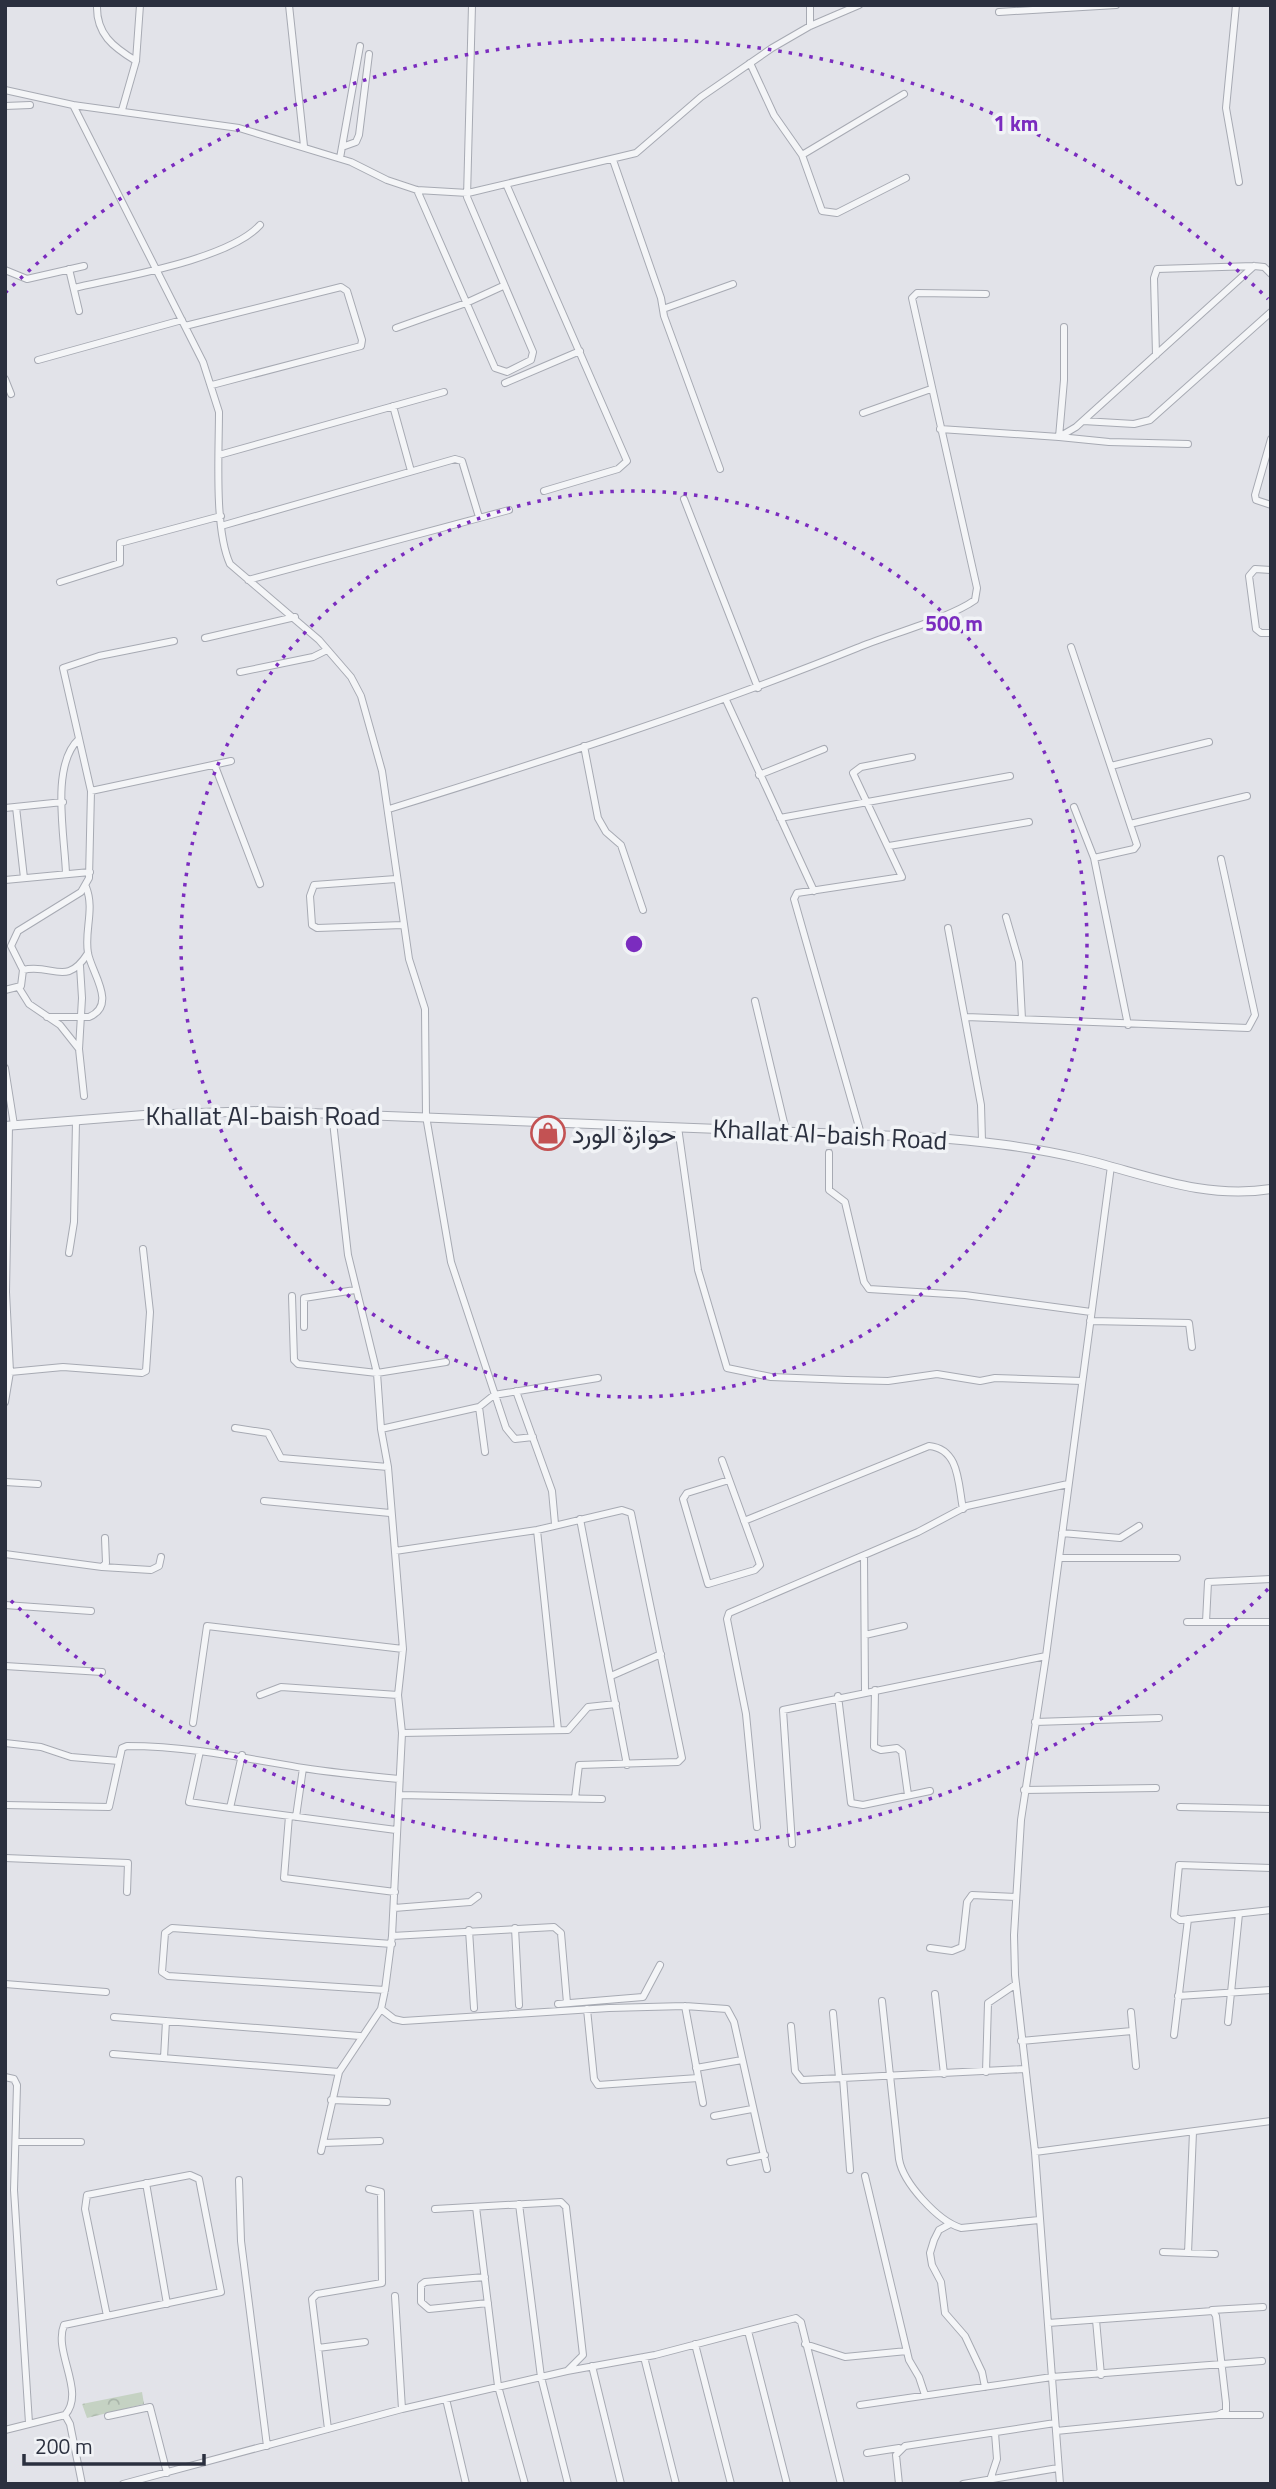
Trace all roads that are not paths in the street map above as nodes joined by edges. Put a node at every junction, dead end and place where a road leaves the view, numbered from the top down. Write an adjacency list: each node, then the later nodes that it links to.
1 (97, 5): 13 (street)
2 (139, 5): 13 (street)
3 (289, 5): 21 (street)
4 (472, 5): 30 (street)
5 (810, 5): 10 (street)
6 (859, 5): 10 (street)
7 (1116, 5): 9 (street)
8 (1236, 5): 27 (street)
9 (999, 12)
10 (810, 26): 14 (street)
11 (360, 46): 22 (street)
12 (369, 54): 22 (street)
13 (136, 61): 20 (street)
14 (750, 63): 23 (street); 25 (street)
15 (5, 90): 18 (street)
16 (904, 94): 23 (street)
17 (30, 105): 19 (street)
18 (73, 105): 20 (street); 35 (street)
19 (5, 106)
20 (122, 110): 21 (street)
21 (304, 146): 24 (street)
22 (342, 147): 24 (street)
23 (802, 155): 26 (street)
24 (340, 158): 29 (street)
25 (613, 160): 28 (street); 43 (street)
26 (906, 178)
27 (1239, 182)
28 (507, 186): 30 (street); 49 (street)
29 (417, 190): 30 (street); 42 (street)
30 (468, 193): 39 (street)
31 (260, 225): 35 (street)
32 (83, 266): 34 (street)
33 (1254, 266): 37 (street); 50 (street); 50 (street)
34 (69, 269): 36 (street); 40 (street)
35 (157, 269): 40 (street); 46 (street)
36 (5, 270)
37 (1271, 274)
38 (733, 285): 43 (street)
39 (503, 286): 42 (street); 42 (street)
40 (74, 288): 44 (street)
41 (986, 294): 55 (street)
42 (466, 303): 48 (street)
43 (663, 309): 66 (street)
44 (79, 312)
45 (1271, 312): 60 (street)
46 (183, 323): 51 (street); 54 (street); 54 (street)
47 (1065, 327): 62 (street)
48 (396, 328)
49 (580, 351): 53 (street); 68 (street)
50 (1156, 355): 60 (street)
51 (38, 360)
52 (5, 379): 57 (street)
53 (505, 383)
54 (212, 385): 65 (street)
55 (931, 389): 59 (street); 61 (street)
56 (444, 392): 58 (street)
57 (11, 394)
58 (393, 407): 65 (street); 67 (street)
59 (863, 413)
60 (1083, 421): 62 (street)
61 (940, 429): 62 (street); 85 (street)
62 (1059, 436): 64 (street)
63 (1271, 439): 70 (street)
64 (1188, 444)
65 (219, 455): 72 (street)
66 (720, 469)
67 (411, 471): 73 (street); 74 (street)
68 (544, 491)
69 (684, 499): 85 (street)
70 (1271, 505)
71 (509, 510): 73 (street)
72 (221, 516): 74 (street); 77 (street)
73 (479, 517): 76 (street)
74 (221, 526): 76 (street)
75 (1271, 570): 79 (street)
76 (248, 580): 78 (street)
77 (60, 582)
78 (295, 617): 80 (street); 83 (street)
79 (1271, 633)
80 (205, 638)
81 (174, 641): 87 (street)
82 (1071, 647): 94 (street)
83 (327, 650): 84 (street); 104 (street)
84 (240, 673)
85 (758, 688): 86 (street)
86 (726, 700): 89 (street); 95 (street)
87 (79, 739): 97 (street); 100 (street)
88 (1209, 742): 94 (street)
89 (584, 746): 104 (street); 119 (street)
90 (824, 749): 95 (street)
91 (912, 757): 99 (street)
92 (231, 761): 93 (street)
93 (215, 766): 97 (street); 116 (street)
94 (1111, 766): 107 (street)
95 (759, 775): 105 (street)
96 (1010, 776): 99 (street)
97 (91, 791): 111 (street)
98 (1247, 796): 107 (street)
99 (868, 801): 105 (street); 108 (street)
100 (63, 802): 101 (street); 112 (street)
101 (16, 807): 103 (street); 113 (street)
102 (1074, 807): 109 (street)
103 (5, 808)
104 (389, 809): 114 (street)
105 (780, 818): 118 (street)
106 (1028, 822): 108 (street)
107 (1130, 824): 109 (street)
108 (889, 846): 118 (street)
109 (1094, 858): 133 (street)
110 (1221, 859): 133 (street)
111 (90, 872): 112 (street); 117 (street)
112 (66, 874): 113 (street)
113 (24, 878): 115 (street)
114 (396, 879): 121 (street); 121 (street)
115 (5, 880)
116 (260, 884)
117 (86, 887): 123 (street); 125 (street)
118 (814, 891): 143 (street)
119 (643, 910)
120 (1006, 917): 132 (street)
121 (403, 925): 138 (street)
122 (948, 928): 131 (street)
123 (88, 953): 124 (street); 129 (street)
124 (79, 966): 125 (street); 129 (street)
125 (23, 970): 126 (street)
126 (19, 988): 127 (street); 130 (street)
127 (5, 990)
128 (755, 1001): 142 (street)
129 (80, 1015): 130 (street); 134 (street)
130 (47, 1017): 134 (street)
131 (966, 1017): 132 (street); 144 (street)
132 (1023, 1020): 133 (street)
133 (1128, 1025)
134 (79, 1049): 136 (street)
135 (5, 1068): 140 (street)
136 (84, 1096)
137 (332, 1113): 138 (street, Khallat Al-baish Road); 139 (street, Khallat Al-baish Road); 150 (street)
138 (426, 1116): 141 (street, Khallat Al-baish Road); 162 (street)
139 (76, 1121): 140 (street, Khallat Al-baish Road); 149 (street)
140 (9, 1126): 157 (street)
141 (678, 1127): 142 (street, Khallat Al-baish Road); 160 (street)
142 (786, 1131): 143 (street, Khallat Al-baish Road)
143 (861, 1134): 144 (street, Khallat Al-baish Road)
144 (982, 1141): 146 (street, Khallat Al-baish Road)
145 (829, 1153): 152 (street)
146 (1111, 1166): 147 (street, Khallat Al-baish Road); 152 (street)
147 (1271, 1189)
148 (143, 1249): 157 (street)
149 (69, 1253)
150 (355, 1290): 154 (street); 158 (street)
151 (292, 1296): 158 (street)
152 (1091, 1312): 153 (street)
153 (1090, 1321): 155 (street); 160 (street)
154 (304, 1328)
155 (1192, 1347)
156 (446, 1362): 158 (street)
157 (10, 1372): 163 (street)
158 (377, 1373): 166 (street)
159 (598, 1378): 161 (street)
160 (1082, 1381): 174 (street)
161 (516, 1391): 162 (street); 167 (street)
162 (494, 1395): 164 (street); 167 (street)
163 (5, 1402)
164 (479, 1407): 166 (street); 168 (street)
165 (235, 1428): 170 (street)
166 (381, 1429): 170 (street)
167 (533, 1437): 180 (street)
168 (485, 1452)
169 (722, 1460): 171 (street)
170 (388, 1467): 177 (street)
171 (729, 1480): 179 (street); 179 (street)
172 (5, 1482): 173 (street)
173 (37, 1484)
174 (1068, 1484): 176 (street); 183 (street)
175 (264, 1501): 177 (street)
176 (963, 1509): 179 (street); 187 (street)
177 (390, 1513): 185 (street)
178 (580, 1519): 180 (street); 201 (street); 205 (street)
179 (744, 1521)
180 (555, 1524): 182 (street)
181 (1139, 1526): 183 (street)
182 (537, 1530): 185 (street); 215 (street)
183 (1062, 1533): 189 (street)
184 (105, 1538): 191 (street)
185 (395, 1551): 200 (street)
186 (5, 1554): 191 (street)
187 (863, 1556): 199 (street); 236 (street)
188 (161, 1558): 191 (street)
189 (1059, 1558): 190 (street); 202 (street)
190 (1177, 1558)
191 (102, 1567)
192 (1271, 1579): 196 (street)
193 (5, 1605): 194 (street)
194 (91, 1611)
195 (1187, 1622): 196 (street)
196 (1206, 1622): 197 (street)
197 (1271, 1622)
198 (904, 1626): 199 (street)
199 (864, 1635): 207 (street)
200 (403, 1649): 209 (street); 214 (street)
201 (661, 1654): 205 (street); 221 (street)
202 (1046, 1656): 206 (street); 213 (street)
203 (5, 1666): 204 (street)
204 (102, 1672)
205 (611, 1676): 211 (street)
206 (875, 1690): 207 (street); 228 (street)
207 (865, 1692): 210 (street)
208 (260, 1695): 209 (street)
209 (398, 1695): 216 (street)
210 (838, 1696): 228 (street); 238 (street)
211 (616, 1704): 215 (street); 221 (street)
212 (1159, 1718): 213 (street)
213 (1035, 1722): 225 (street)
214 (193, 1723)
215 (558, 1730): 216 (street)
216 (402, 1733): 223 (street)
217 (5, 1743): 220 (street)
218 (200, 1751): 219 (street); 220 (street); 233 (street)
219 (242, 1755): 222 (street); 233 (street)
220 (119, 1761): 231 (street)
221 (626, 1765): 229 (street)
222 (303, 1768): 223 (street); 235 (street)
223 (399, 1779): 227 (street)
224 (1156, 1788): 225 (street)
225 (1024, 1790): 244 (street)
226 (930, 1791): 228 (street)
227 (399, 1795): 229 (street); 237 (street)
228 (908, 1795)
229 (575, 1798): 230 (street)
230 (602, 1799)
231 (5, 1805)
232 (1180, 1807): 234 (street)
233 (230, 1808): 235 (street)
234 (1271, 1809)
235 (293, 1817): 237 (street); 242 (street)
236 (757, 1827)
237 (396, 1830): 242 (street)
238 (792, 1844)
239 (5, 1858): 241 (street)
240 (1271, 1868): 248 (street)
241 (127, 1892)
242 (394, 1892): 245 (street)
243 (478, 1896): 245 (street)
244 (1016, 1897): 252 (street); 254 (street)
245 (394, 1908): 251 (street)
246 (1271, 1910): 247 (street)
247 (1240, 1914): 248 (street); 259 (street)
248 (1188, 1919): 261 (street)
249 (515, 1928): 250 (street); 263 (street); 265 (street)
250 (469, 1930): 251 (street); 267 (street)
251 (392, 1940): 256 (street); 256 (street)
252 (930, 1948)
253 (660, 1965): 263 (street)
254 (1016, 1983): 279 (street); 287 (street)
255 (5, 1984): 258 (street)
256 (385, 1990): 268 (street)
257 (1271, 1990): 259 (street)
258 (106, 1992)
259 (1231, 1992): 261 (street); 274 (street)
260 (935, 1994): 288 (street)
261 (1178, 1996): 277 (street)
262 (882, 2001): 289 (street)
263 (568, 2003): 264 (street)
264 (558, 2004)
265 (519, 2005)
266 (685, 2006): 269 (street); 282 (street); 284 (street)
267 (474, 2008)
268 (381, 2009): 269 (street); 278 (street)
269 (587, 2009): 291 (street)
270 (1130, 2012): 276 (street)
271 (833, 2013): 292 (street)
272 (114, 2017): 273 (street)
273 (166, 2021): 278 (street); 281 (street)
274 (1228, 2022)
275 (791, 2026): 292 (street)
276 (1132, 2031): 279 (street); 283 (street)
277 (1174, 2035)
278 (360, 2036): 286 (street)
279 (1021, 2041): 285 (street)
280 (113, 2054): 281 (street)
281 (164, 2058): 286 (street)
282 (742, 2060): 284 (street); 296 (street)
283 (1136, 2066)
284 (696, 2068): 291 (street)
285 (1024, 2069): 287 (street); 306 (street)
286 (339, 2072): 293 (street)
287 (986, 2072): 288 (street)
288 (944, 2074): 289 (street)
289 (890, 2076): 292 (street); 321 (street)
290 (5, 2077): 302 (street)
291 (698, 2078): 295 (street)
292 (841, 2078): 310 (street)
293 (331, 2101): 294 (street); 303 (street)
294 (387, 2102)
295 (703, 2103)
296 (752, 2109): 297 (street); 307 (street)
297 (714, 2116)
298 (1271, 2121): 299 (street)
299 (1193, 2132): 306 (street); 323 (street)
300 (380, 2141): 303 (street)
301 (81, 2142): 302 (street)
302 (15, 2143): 304 (street); 316 (street)
303 (323, 2143): 305 (street)
304 (5, 2144)
305 (321, 2151)
306 (1035, 2152): 320 (street)
307 (765, 2155): 308 (street); 309 (street)
308 (730, 2162)
309 (767, 2169)
310 (850, 2170)
311 (865, 2176): 339 (street)
312 (239, 2180): 364 (street)
313 (146, 2183): 328 (street); 328 (street); 331 (street)
314 (369, 2189): 338 (street)
315 (5, 2190): 316 (street)
316 (14, 2190): 358 (street)
317 (519, 2204): 318 (street); 344 (street); 346 (street)
318 (476, 2207): 319 (street); 325 (street)
319 (435, 2209)
320 (1039, 2220): 321 (street); 333 (street)
321 (950, 2224): 349 (street)
322 (1163, 2252): 323 (street)
323 (1188, 2253): 324 (street)
324 (1215, 2254)
325 (485, 2277): 327 (street); 327 (street)
326 (395, 2296): 353 (street)
327 (488, 2303): 348 (street)
328 (167, 2304): 331 (street)
329 (1263, 2307): 330 (street)
330 (1206, 2311): 332 (street); 342 (street)
331 (107, 2316): 354 (street)
332 (1096, 2320): 333 (street); 345 (street)
333 (1048, 2323): 347 (street)
334 (748, 2331): 336 (street); 337 (street); 378 (street)
335 (365, 2342): 338 (street)
336 (695, 2344): 340 (street); 377 (street)
337 (805, 2344): 339 (street); 379 (street)
338 (318, 2348): 360 (street)
339 (907, 2351): 350 (street)
340 (644, 2357): 343 (street); 376 (street)
341 (1262, 2361): 342 (street)
342 (1222, 2362): 345 (street); 355 (street)
343 (592, 2366): 344 (street); 375 (street)
344 (566, 2371): 346 (street)
345 (1101, 2375): 347 (street)
346 (541, 2377): 348 (street); 374 (street)
347 (1052, 2377): 349 (street); 359 (street)
348 (498, 2386): 351 (street); 373 (street)
349 (985, 2387): 350 (street)
350 (925, 2395): 352 (street)
351 (446, 2399): 353 (street); 372 (street)
352 (860, 2405)
353 (402, 2409): 360 (street)
354 (65, 2415): 358 (street); 370 (street)
355 (1218, 2415): 356 (street); 362 (street)
356 (1260, 2415)
357 (108, 2416): 368 (street)
358 (29, 2423): 361 (street)
359 (1055, 2423): 362 (street); 363 (street)
360 (328, 2429): 364 (street)
361 (5, 2430)
362 (1056, 2431): 367 (street)
363 (995, 2432): 365 (street); 369 (street)
364 (267, 2445): 368 (street)
365 (901, 2447): 366 (street); 380 (street)
366 (867, 2453)
367 (1058, 2469): 369 (street); 382 (street)
368 (167, 2473): 371 (street)
369 (990, 2480): 381 (street)
370 (82, 2484)
371 (123, 2484)
372 (466, 2484)
373 (525, 2484)
374 (568, 2484)
375 (621, 2484)
376 (676, 2484)
377 (731, 2484)
378 (786, 2484)
379 (841, 2484)
380 (899, 2484)
381 (963, 2484)
382 (1060, 2484)

